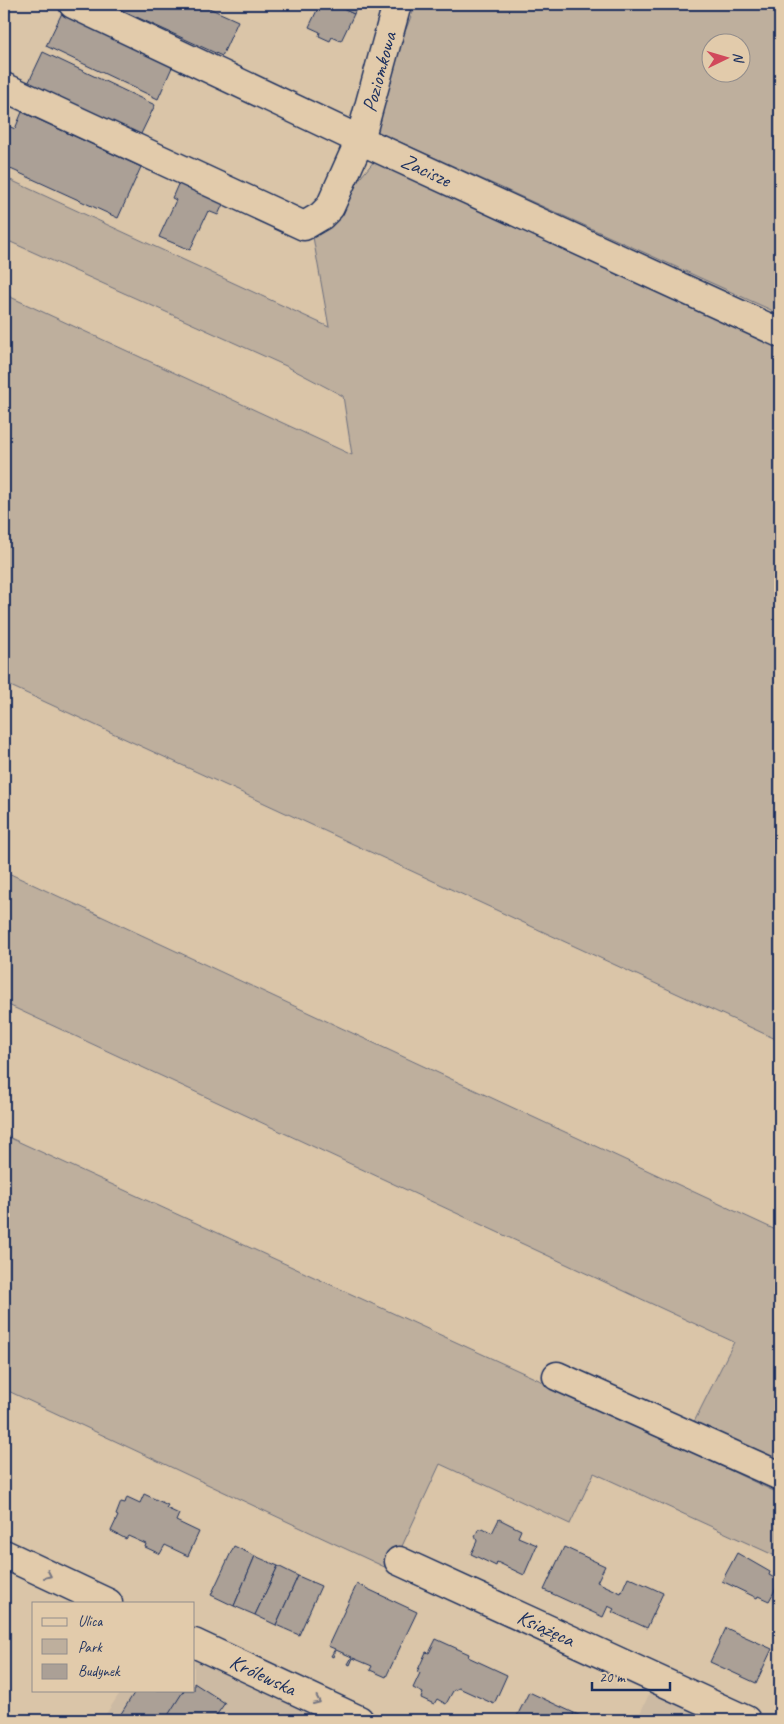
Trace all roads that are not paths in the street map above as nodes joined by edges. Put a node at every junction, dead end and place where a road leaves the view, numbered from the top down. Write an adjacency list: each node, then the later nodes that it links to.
1 (73, 4): 4 (street, Zacisze)
2 (397, 4): 4 (street, Poziomkowa)
3 (4, 87): 4 (street, Poziomkowa)
4 (360, 140): 5 (street, Zacisze)
5 (780, 333)
6 (557, 1376): 7 (street)
7 (780, 1476)
8 (4, 1554): 10 (street, one-way to 10)
9 (399, 1561): 13 (street, Książęca)
10 (106, 1602)
11 (195, 1643): 12 (street, Królewska, one-way to 12)
12 (359, 1720)
13 (746, 1720)

